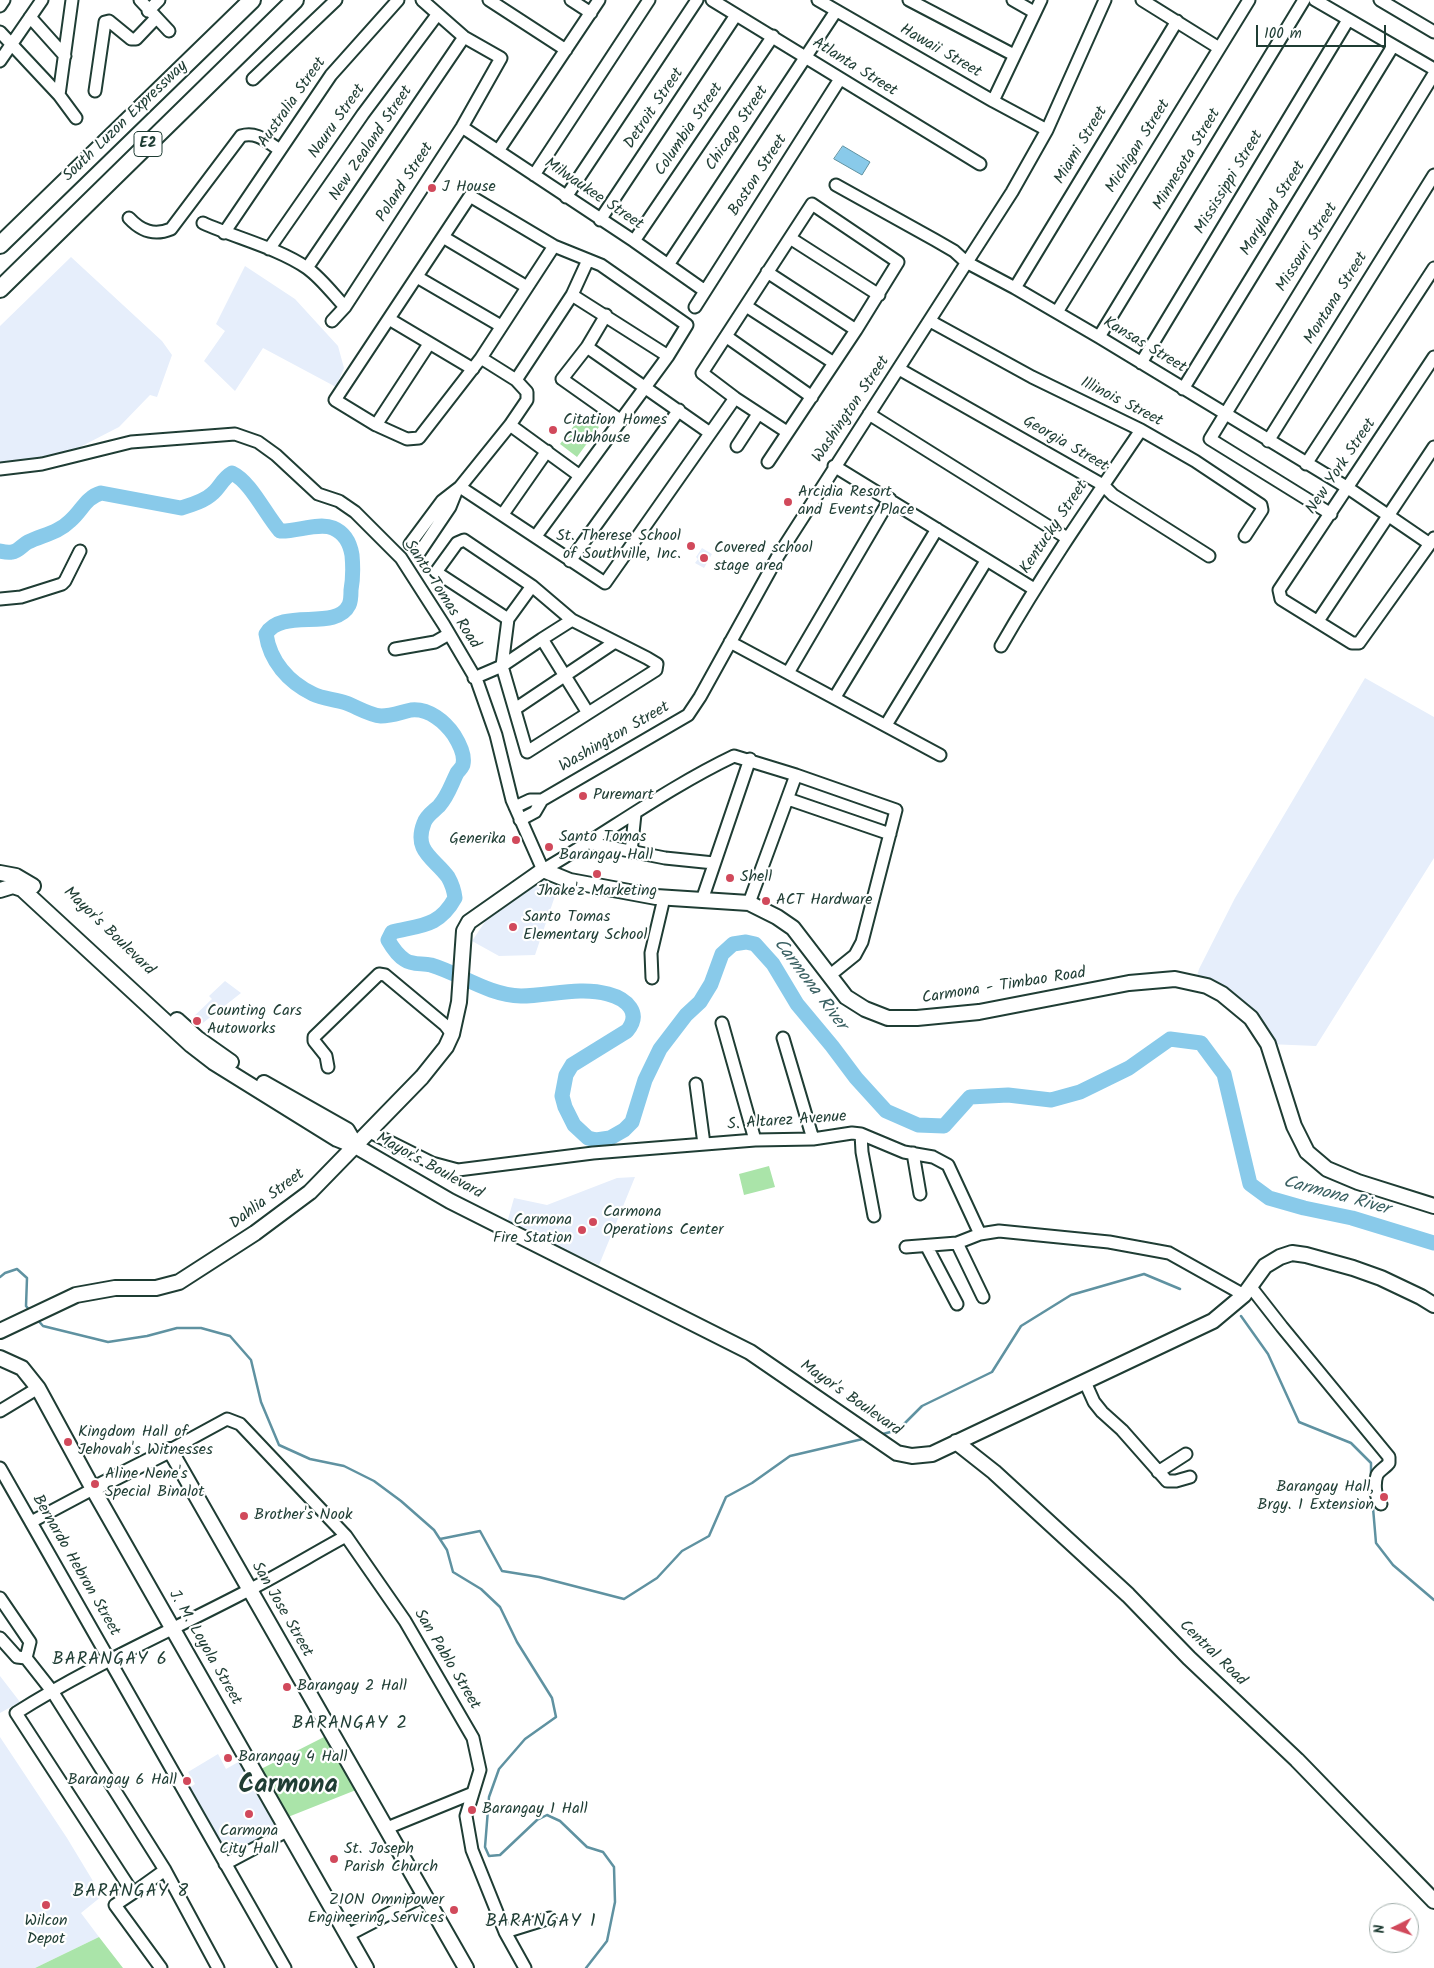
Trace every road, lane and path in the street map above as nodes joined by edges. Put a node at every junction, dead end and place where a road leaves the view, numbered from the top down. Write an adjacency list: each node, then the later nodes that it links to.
1 (4, 0): 28 (street)
2 (42, 0): 35 (street)
3 (72, 0): 48 (street)
4 (140, 0): 32 (street)
5 (159, 0): 32 (street)
6 (252, 0): 75 (highway, South Luzon Expressway / E2)
7 (295, 0): 87 (highway, South Luzon Expressway / E2)
8 (336, 0): 53 (street)
9 (398, 0): 61 (street, Australia Street)
10 (422, 0): 33 (street)
11 (489, 0): 46 (street)
12 (571, 0): 31 (street)
13 (599, 0): 31 (street)
14 (649, 0): 65 (street)
15 (697, 0): 67 (street)
16 (712, 0): 34 (street, Atlanta Street)
17 (818, 0): 29 (street, Hawaii Street)
18 (909, 0): 47 (street)
19 (1013, 0): 30 (street)
20 (1041, 0): 30 (street)
21 (1105, 0): 60 (street, Washington Street)
22 (1142, 0): 37 (street)
23 (1249, 0): 45 (street, Michigan Street)
24 (1304, 0): 102 (street, Minnesota Street)
25 (1315, 0): 36 (street)
26 (1380, 0): 27 (street)
27 (1397, 4): 40 (street)
28 (0, 6)
29 (836, 11): 49 (street, Chicago Street); 57 (street, Hawaii Street)
30 (1034, 12): 47 (street)
31 (591, 13): 46 (street)
32 (152, 14): 38 (street); 55 (street)
33 (437, 15): 42 (street); 77 (street, Nauru Street)
34 (736, 15): 41 (street, Atlanta Street); 69 (street, Detroit Street)
35 (30, 17): 43 (street); 48 (street)
36 (1348, 20): 44 (street); 108 (street, Mississippi Street)
37 (1177, 21): 45 (street); 86 (street, Miami Street)
38 (169, 31)
39 (0, 32): 43 (street)
40 (1434, 32)
41 (772, 36): 49 (street, Atlanta Street); 74 (street, Columbia Street)
42 (464, 37): 59 (street, Poland Street); 81 (street, New Zealand Street)
43 (12, 44): 50 (street); 56 (street)
44 (1393, 46): 51 (street); 114 (street, Maryland Street)
45 (1219, 48): 94 (street, Michigan Street)
46 (566, 50): 62 (street)
47 (1014, 55): 57 (street)
48 (65, 56): 56 (street)
49 (805, 58): 54 (street, Atlanta Street); 80 (street, Chicago Street)
50 (0, 61)
51 (1434, 69)
52 (1434, 74): 120 (street, Missouri Street)
53 (253, 79)
54 (840, 79): 63 (street, Atlanta Street); 88 (street, Boston Street)
55 (94, 91)
56 (59, 95): 58 (street)
57 (993, 101): 60 (street, Hawaii Street)
58 (76, 118)
59 (462, 127): 62 (street, Milwaukee Street); 92 (street, Poland Street)
60 (1047, 130): 79 (street, Washington Street)
61 (280, 150): 68 (street); 71 (street, Australia Street)
62 (498, 151): 65 (street, Milwaukee Street)
63 (980, 164)
64 (1434, 174): 127 (street, Montana Street)
65 (534, 175): 67 (street, Milwaukee Street)
66 (836, 184): 79 (street, Kansas Street)
67 (566, 197): 69 (street, Milwaukee Street)
68 (129, 218)
69 (600, 220): 74 (street, Milwaukee Street)
70 (203, 223): 71 (street)
71 (224, 233): 77 (street)
72 (444, 237): 76 (street); 84 (street); 85 (street)
73 (790, 238): 83 (street); 90 (street); 90 (street)
74 (634, 241): 80 (street, Milwaukee Street)
75 (0, 245)
76 (554, 246): 78 (street); 85 (street)
77 (269, 249): 81 (street)
78 (588, 260): 89 (street); 105 (street)
79 (966, 262): 86 (street, Kansas Street); 98 (street, Washington Street)
80 (668, 265): 88 (street, Milwaukee Street)
81 (307, 268): 92 (street)
82 (1434, 268): 132 (street)
83 (767, 272): 91 (street); 100 (street)
84 (416, 277): 96 (street); 99 (street)
85 (527, 287): 99 (street)
86 (1014, 288): 94 (street, Kansas Street)
87 (0, 289)
88 (705, 291): 93 (street, Boston Street)
89 (572, 295): 95 (street); 112 (street)
90 (878, 295): 100 (street)
91 (746, 306): 101 (street); 109 (street)
92 (346, 307): 97 (street, Poland Street)
93 (695, 307)
94 (1056, 312): 102 (street, Kansas Street)
95 (606, 315): 104 (street); 105 (street)
96 (389, 319): 103 (street); 122 (street)
97 (332, 321)
98 (930, 321): 111 (street, Washington Street); 124 (street, Illinois Street)
99 (501, 326): 107 (street)
100 (856, 330): 109 (street)
101 (727, 336): 115 (street); 116 (street)
102 (1099, 337): 108 (street, Kansas Street)
103 (429, 344): 110 (street); 122 (street)
104 (587, 347): 113 (street); 121 (street)
105 (668, 356): 113 (street)
106 (1434, 357): 137 (street, New York Street)
107 (482, 358): 110 (street); 112 (street)
108 (1141, 362): 114 (street, Kansas Street)
109 (834, 363): 115 (street)
110 (473, 369): 122 (street)
111 (899, 370): 119 (street, Washington Street); 136 (street, Georgia Street)
112 (516, 380): 123 (street)
113 (645, 387): 117 (street); 121 (street)
114 (1183, 389): 120 (street, Kansas Street)
115 (812, 397): 125 (street)
116 (735, 398): 118 (street); 126 (street)
117 (679, 410): 126 (street); 150 (street)
118 (758, 414): 125 (street); 128 (street)
119 (869, 414): 133 (street, Washington Street); 146 (street)
120 (1224, 415): 127 (street, Kansas Street); 141 (street, Missouri Street)
121 (620, 420): 135 (street)
122 (376, 425)
123 (510, 425): 130 (street); 138 (street)
124 (1141, 430): 136 (street, Kentucky Street); 145 (street, Illinois Street)
125 (787, 432): 131 (street)
126 (710, 433): 150 (street)
127 (1268, 441): 132 (street, Kansas Street)
128 (737, 446)
129 (1434, 447): 142 (street)
130 (547, 451): 135 (street); 140 (street)
131 (768, 462)
132 (1306, 464): 137 (street, Kansas Street)
133 (834, 466): 139 (street); 162 (street, Washington Street)
134 (0, 469): 152 (street, Santo Tomas Road)
135 (580, 476): 144 (street)
136 (1104, 485): 146 (street, Kentucky Street); 149 (street, Georgia Street)
137 (1348, 488): 141 (street, New York Street); 142 (street, Kansas Street)
138 (458, 490): 140 (street); 152 (street)
139 (890, 499): 143 (street); 166 (street)
140 (503, 514): 144 (street)
141 (1331, 514): 158 (street, New York Street)
142 (1388, 515): 147 (street, Kansas Street); 158 (street)
143 (937, 529): 151 (street); 169 (street)
144 (536, 536): 150 (street)
145 (1245, 536)
146 (1067, 538): 154 (street, Kentucky Street)
147 (1432, 541): 158 (street)
148 (80, 551): 155 (street)
149 (1209, 556)
150 (570, 561)
151 (986, 561): 154 (street); 172 (street)
152 (404, 562): 159 (street, Santo Tomas Road)
153 (532, 586): 156 (street); 156 (street); 157 (street)
154 (1034, 589): 163 (street, Kentucky Street)
155 (0, 600)
156 (508, 620): 165 (street)
157 (572, 620): 160 (street); 161 (street)
158 (1318, 621)
159 (449, 634): 164 (street); 168 (street, Santo Tomas Road)
160 (542, 640): 165 (street); 167 (street)
161 (616, 642): 167 (street); 171 (street)
162 (730, 642): 166 (street); 177 (street, Washington Street)
163 (1001, 646)
164 (395, 649)
165 (502, 666): 168 (street); 170 (street)
166 (788, 673): 169 (street)
167 (565, 676): 170 (street); 171 (street)
168 (474, 678): 178 (street, Santo Tomas Road)
169 (835, 697): 172 (street)
170 (515, 709): 171 (street)
171 (588, 713)
172 (886, 725): 173 (street)
173 (940, 755)
174 (750, 759): 175 (street); 179 (street); 184 (street)
175 (796, 775): 176 (street); 181 (street)
176 (788, 799): 181 (street); 190 (street)
177 (542, 800): 178 (street, Washington Street); 180 (street, Washington Street)
178 (515, 807): 180 (street, Santo Tomas Road)
179 (635, 814): 182 (street); 183 (street)
180 (520, 820): 185 (street, Santo Tomas Road)
181 (890, 834): 191 (street)
182 (590, 843): 183 (street); 185 (street)
183 (631, 852): 184 (street)
184 (714, 863): 189 (street)
185 (543, 870): 188 (main road, Carmona - Timbao Road); 194 (main road, Dahlia Street)
186 (0, 873): 203 (main road, Mayor's Boulevard)
187 (0, 890): 203 (main road, Mayor's Boulevard)
188 (664, 898): 189 (main road, Carmona - Timbao Road); 192 (street)
189 (702, 900): 190 (main road, Carmona - Timbao Road)
190 (749, 902): 191 (main road, Carmona - Timbao Road)
191 (828, 976): 206 (main road, Carmona - Timbao Road)
192 (652, 978)
193 (722, 1023): 201 (street)
194 (452, 1034): 196 (street); 198 (main road, Dahlia Street)
195 (782, 1038): 200 (street)
196 (328, 1067)
197 (696, 1084): 202 (street)
198 (370, 1132): 202 (street, S. Altarez Avenue); 203 (main road, Dahlia Street)
199 (861, 1134): 200 (street, S. Altarez Avenue); 204 (street, S. Altarez Avenue); 207 (street)
200 (813, 1139): 201 (street, S. Altarez Avenue)
201 (755, 1140): 202 (street, S. Altarez Avenue)
202 (704, 1144)
203 (357, 1147): 216 (main road, Dahlia Street); 221 (main road, Mayor's Boulevard)
204 (913, 1153): 205 (street); 208 (street, S. Altarez Avenue)
205 (920, 1194)
206 (1434, 1206)
207 (874, 1216)
208 (980, 1234): 209 (street); 212 (street)
209 (958, 1243): 211 (street); 213 (street)
210 (906, 1247): 211 (street)
211 (927, 1247): 214 (street)
212 (1247, 1290): 215 (main road, Mayor's Boulevard); 218 (main road, Mayor's Boulevard); 228 (street)
213 (983, 1297)
214 (957, 1304)
215 (1434, 1305)
216 (0, 1331)
217 (0, 1358): 219 (main road, J. M. Loyola Street)
218 (1085, 1382): 221 (main road, Mayor's Boulevard); 225 (street)
219 (38, 1388): 220 (street); 227 (main road, J. M. Loyola Street)
220 (0, 1411)
221 (956, 1442): 245 (main road, Central Road)
222 (170, 1450): 227 (main road); 230 (street, San Pablo Street); 231 (main road, San Jose Street)
223 (1186, 1454): 225 (street)
224 (0, 1468): 229 (street, Bernardo Hebron Street)
225 (1158, 1472): 226 (street)
226 (1190, 1477)
227 (93, 1489): 229 (street); 233 (main road, J. M. Loyola Street)
228 (1381, 1504)
229 (31, 1522): 236 (street, Bernardo Hebron Street)
230 (346, 1536): 231 (street); 238 (street, San Pablo Street)
231 (250, 1590): 233 (street); 239 (main road, San Jose Street)
232 (0, 1598): 235 (street)
233 (172, 1628): 236 (street); 240 (main road, J. M. Loyola Street)
234 (0, 1638): 235 (street)
235 (26, 1658): 237 (street)
236 (110, 1661): 237 (street); 241 (street, Bernardo Hebron Street)
237 (52, 1691): 242 (street); 243 (street)
238 (473, 1793): 239 (street); 247 (street, San Pablo Street)
239 (387, 1828): 244 (main road, San Jose Street)
240 (288, 1831): 241 (street); 248 (main road, J. M. Loyola Street)
241 (226, 1864): 251 (street, Bernardo Hebron Street)
242 (164, 1870): 243 (street); 250 (street)
243 (133, 1893): 249 (street)
244 (425, 1895): 248 (street); 253 (main road, San Jose Street)
245 (1434, 1901)
246 (550, 1918): 247 (street)
247 (505, 1932): 254 (street, San Pablo Street)
248 (348, 1935): 252 (main road, J. M. Loyola Street)
249 (160, 1968)
250 (218, 1968)
251 (285, 1968)
252 (366, 1968)
253 (466, 1968)
254 (525, 1968)

